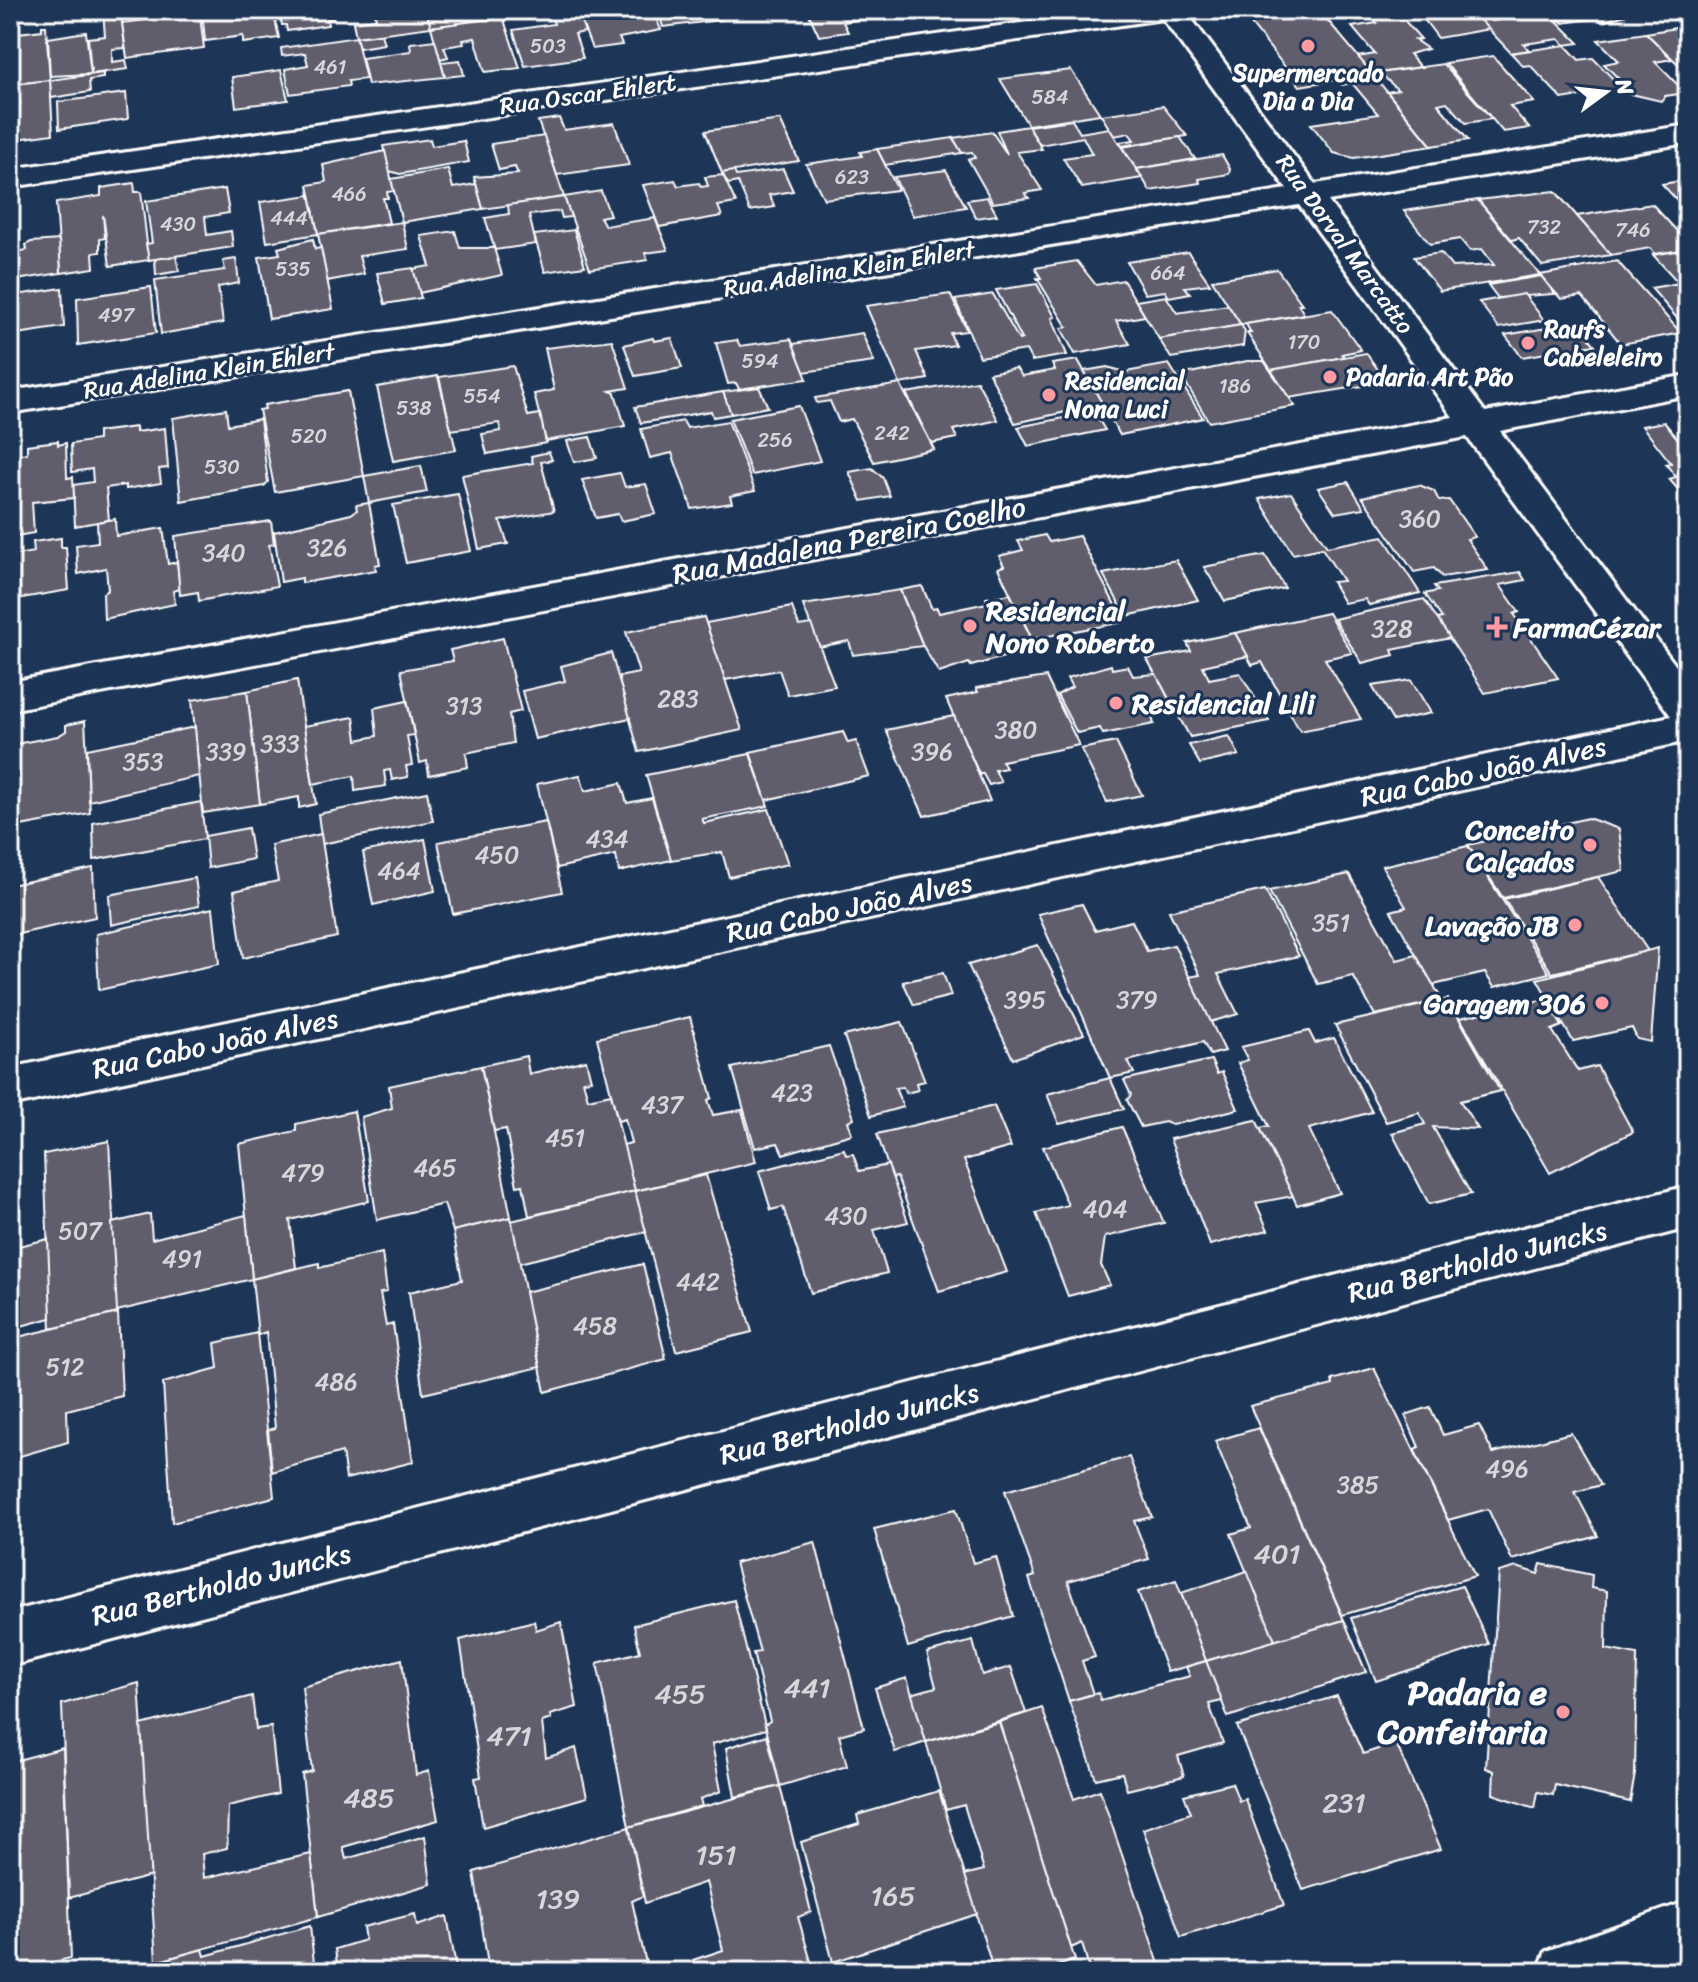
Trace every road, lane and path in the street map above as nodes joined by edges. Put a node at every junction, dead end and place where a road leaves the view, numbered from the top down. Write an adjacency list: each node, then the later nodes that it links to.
1 (1169, 10): 3 (street, Rua Oscar Ehlert); 4 (street, Rua Dorval Marcatto)
2 (1688, 134): 4 (street, Rua Adelina Klein Ehlert)
3 (10, 178)
4 (1310, 195): 6 (street, Rua Adelina Klein Ehlert); 7 (street, Rua Dorval Marcatto)
5 (1688, 385): 7 (street, Rua Madalena Pereira Coelho)
6 (10, 402)
7 (1477, 423): 8 (street, Rua Madalena Pereira Coelho); 9 (street, Rua Dorval Marcatto)
8 (10, 696)
9 (1688, 711)
10 (1688, 727): 11 (street, Rua Cabo João Alves)
11 (10, 1087)
12 (1688, 1207): 13 (street, Rua Bertholdo Juncks)
13 (10, 1639)
14 (1688, 1931): 15 (street)
15 (1567, 1972)

